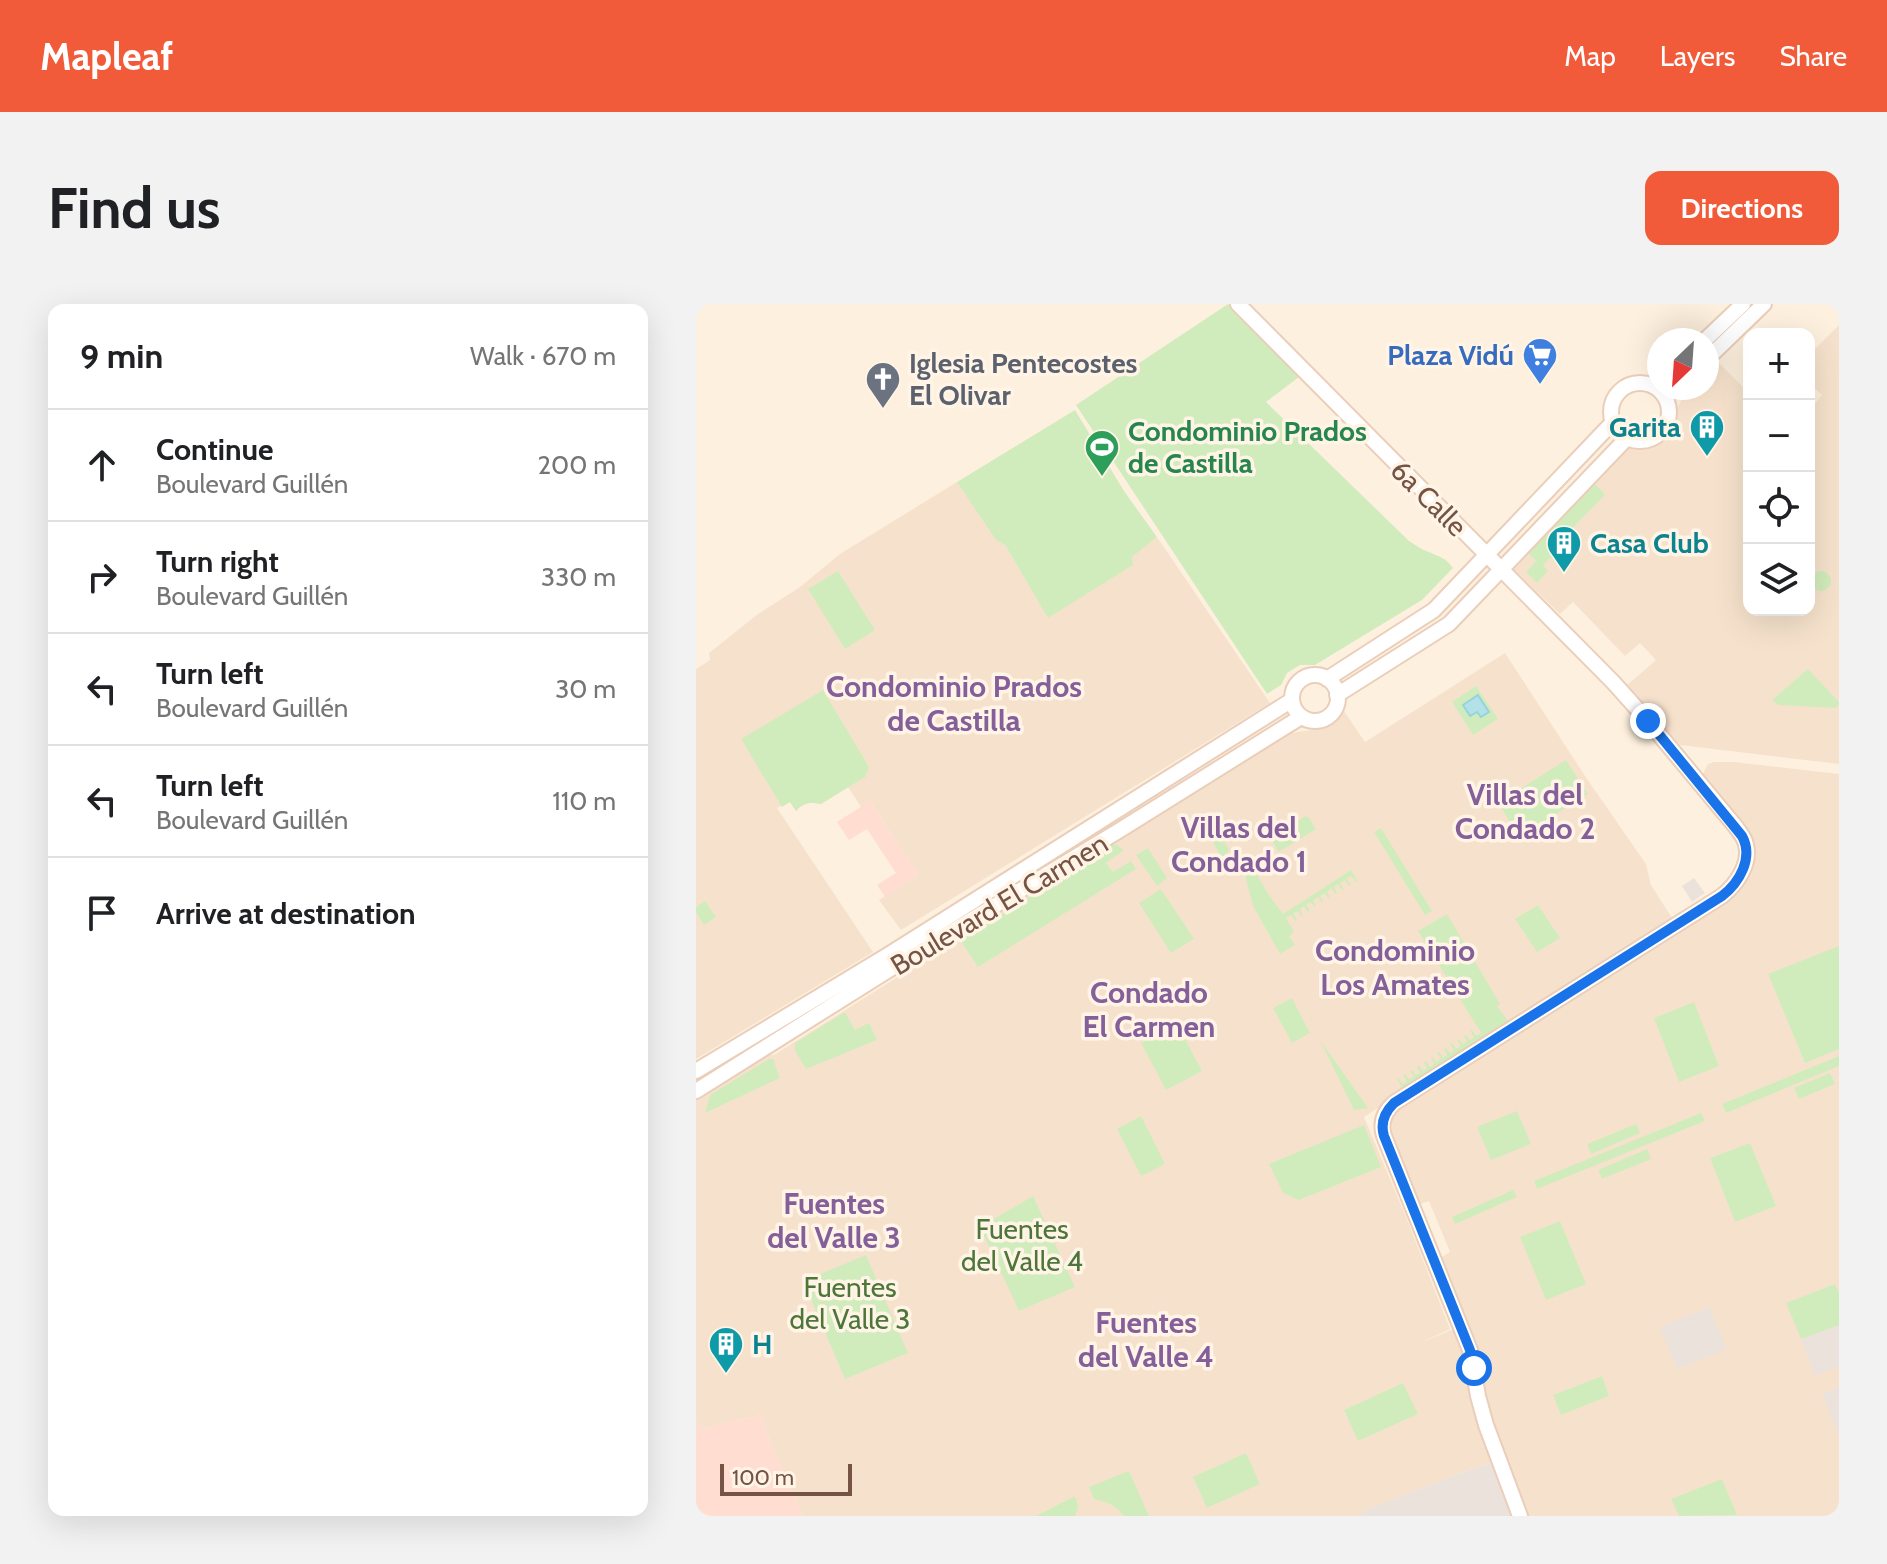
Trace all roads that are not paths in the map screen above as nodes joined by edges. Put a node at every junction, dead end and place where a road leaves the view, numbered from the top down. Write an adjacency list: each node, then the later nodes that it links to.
1 (1238, 304): 10 (main road, 6a Calle)
2 (1743, 304): 4 (main road)
3 (1764, 304): 5 (main road)
4 (1718, 328)
5 (1719, 347)
6 (1647, 385): 8 (main road)
7 (1667, 400): 9 (main road)
8 (1613, 422): 9 (main road); 10 (main road, Boulevard El Carmen)
9 (1627, 438): 11 (main road, Boulevard El Carmen)
10 (1486, 556): 11 (main road, 6a Calle); 12 (main road, Boulevard El Carmen)
11 (1500, 569): 13 (main road, Boulevard El Carmen); 20 (main road, 6a Calle)
12 (1327, 679): 13 (main road); 14 (main road, Boulevard El Carmen)
13 (1337, 695): 15 (main road, Boulevard El Carmen)
14 (1292, 700): 15 (main road); 16 (main road, Boulevard El Carmen)
15 (1301, 717): 16 (main road, Boulevard El Carmen)
16 (969, 912): 17 (main road, Boulevard El Carmen); 18 (main road, Boulevard El Carmen)
17 (701, 1068): 18 (main road)
18 (717, 1078): 19 (main road, Boulevard El Carmen)
19 (696, 1091)
20 (1520, 1516)

